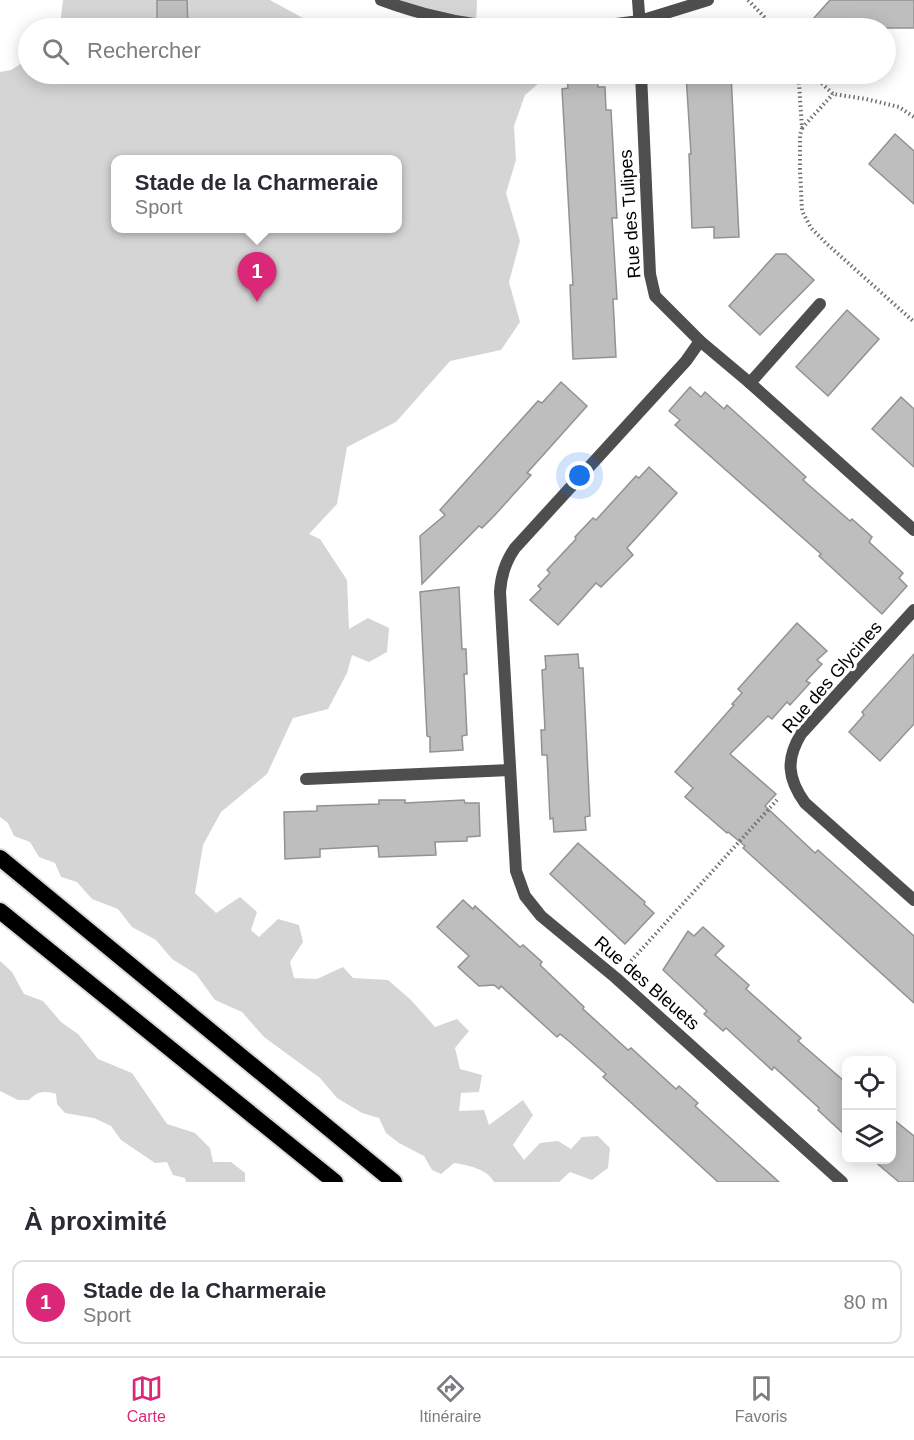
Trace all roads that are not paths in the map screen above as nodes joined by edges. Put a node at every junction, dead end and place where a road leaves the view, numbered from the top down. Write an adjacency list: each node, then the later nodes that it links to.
1 (381, 0): 4 (street)
2 (638, 0): 5 (street)
3 (708, 0): 6 (street)
4 (441, 18)
5 (639, 18)
6 (659, 18)
7 (640, 84): 9 (street, Rue des Tulipes)
8 (820, 304): 10 (street)
9 (700, 340): 10 (street, Rue des Tulipes); 13 (street, Rue des Bleuets)
10 (750, 383): 11 (street, Rue des Tulipes)
11 (914, 530)
12 (914, 610): 16 (street, Rue des Glycines)
13 (510, 771): 14 (street); 20 (street, Rue des Bleuets)
14 (306, 779)
15 (0, 858): 19 (highway)
16 (914, 900)
17 (0, 911): 18 (highway)
18 (336, 1182)
19 (394, 1182)
20 (842, 1182)

